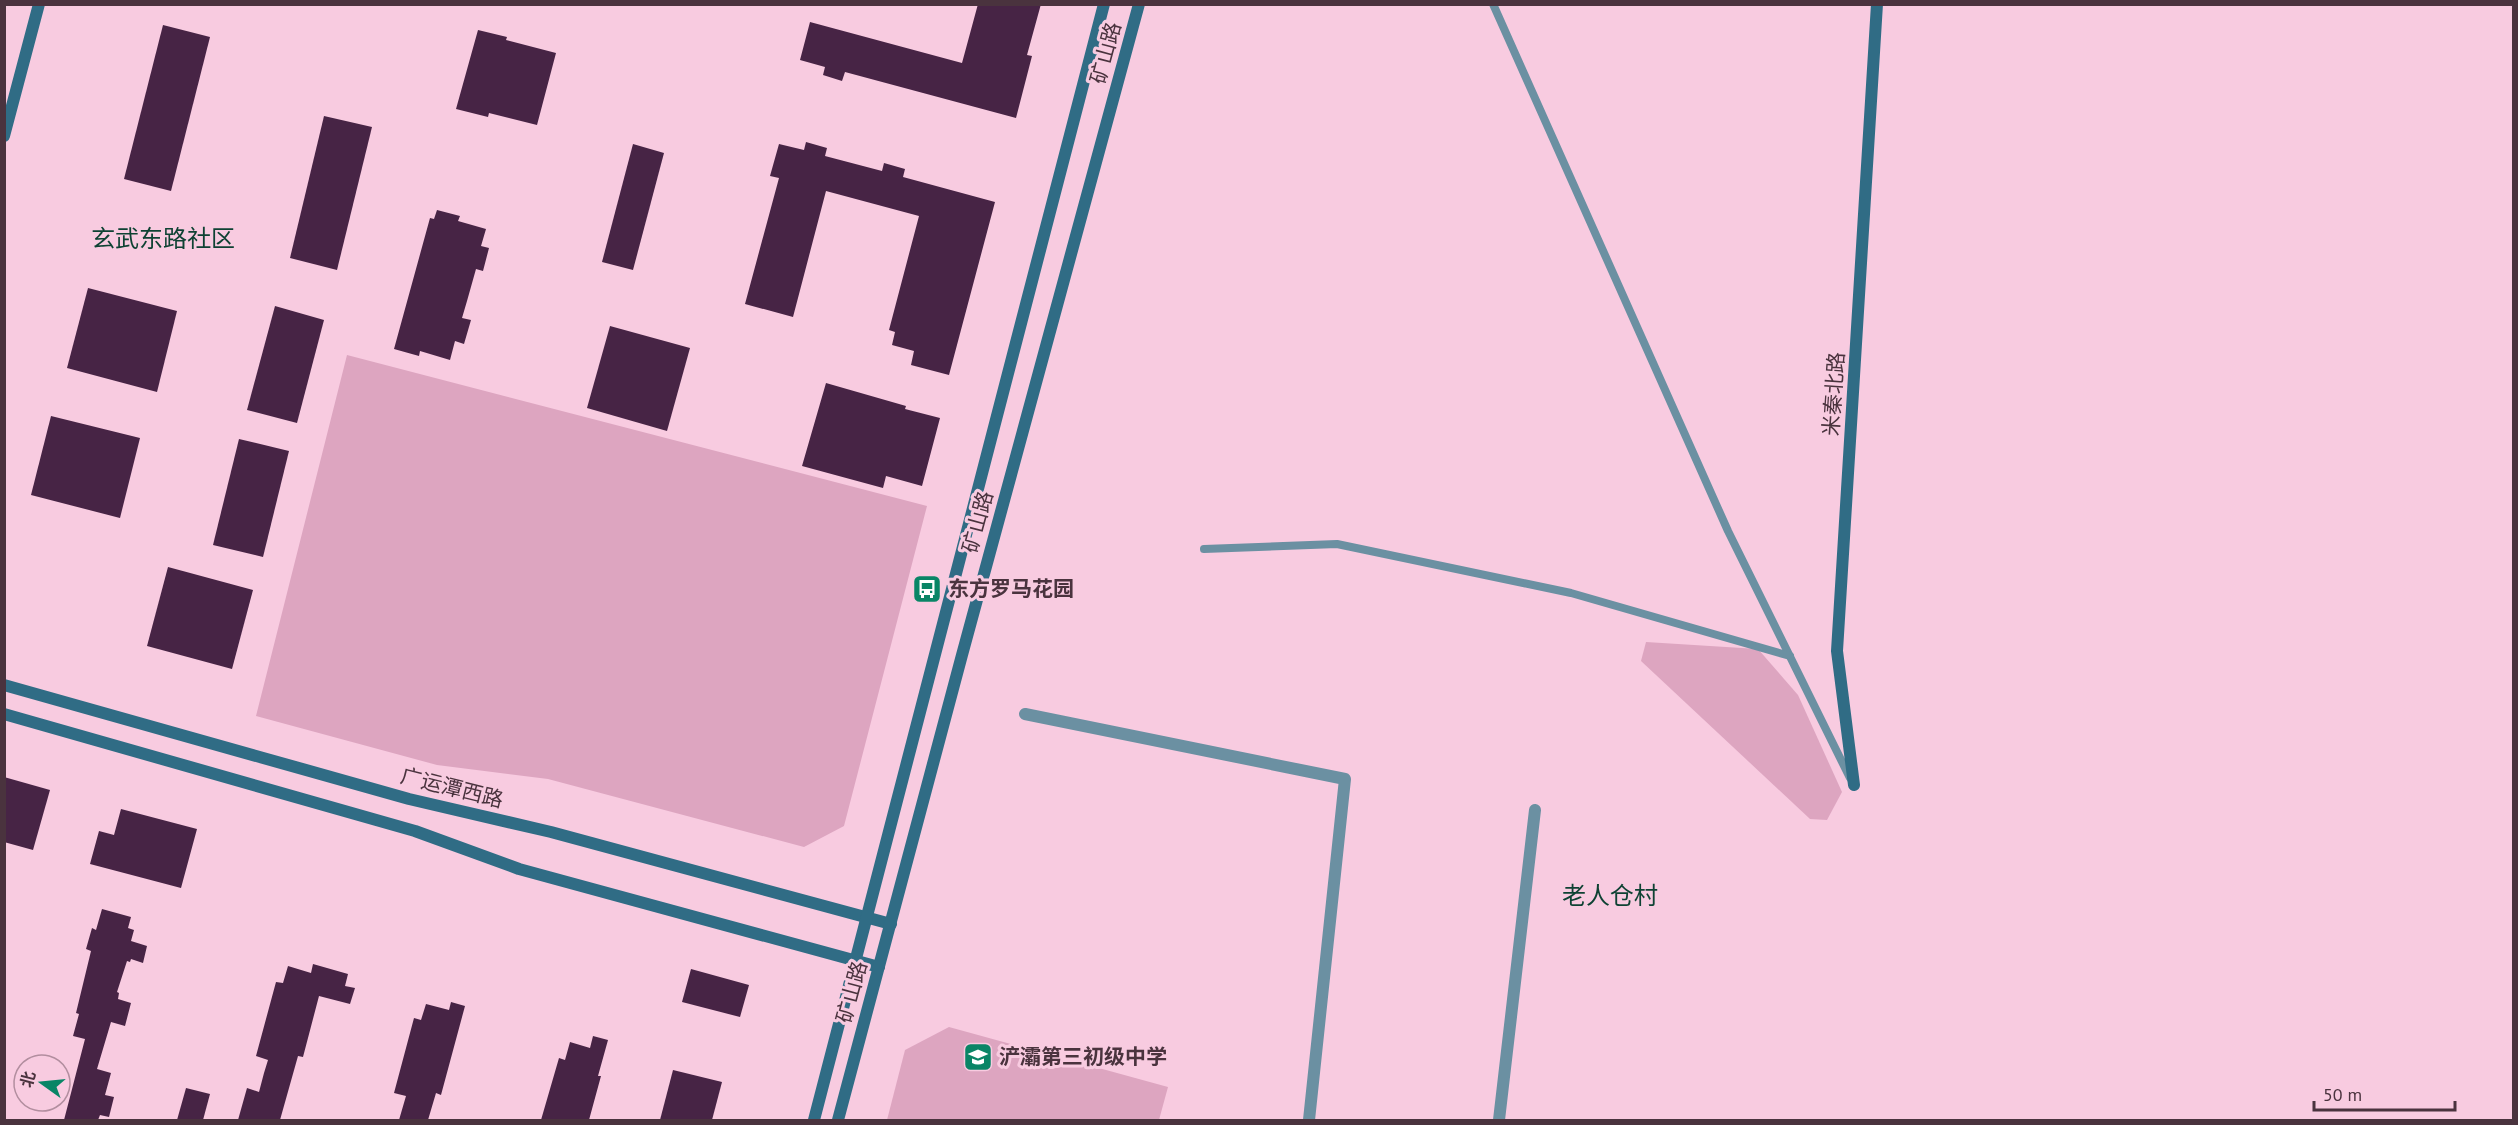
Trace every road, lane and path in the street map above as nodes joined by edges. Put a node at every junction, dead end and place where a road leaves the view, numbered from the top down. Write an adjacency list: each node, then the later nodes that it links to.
1 (39, 4): 6 (street)
2 (1104, 4): 14 (street, 矿山路)
3 (1139, 4): 15 (street, 矿山路)
4 (1493, 4): 8 (lane)
5 (1877, 4): 12 (street, 米秦北路)
6 (4, 136)
7 (1203, 549): 8 (lane)
8 (1790, 656): 12 (lane)
9 (4, 685): 14 (street, 广运潭西路)
10 (4, 714): 16 (street)
11 (1025, 714): 20 (street)
12 (1854, 785)
13 (1535, 810): 21 (street)
14 (866, 918): 15 (street, 广运潭西路); 16 (street, 矿山路)
15 (891, 924): 17 (street, 矿山路)
16 (856, 961): 17 (street); 18 (street, 矿山路)
17 (879, 967): 19 (street, 矿山路)
18 (814, 1120)
19 (838, 1120)
20 (1309, 1120)
21 (1498, 1120)

